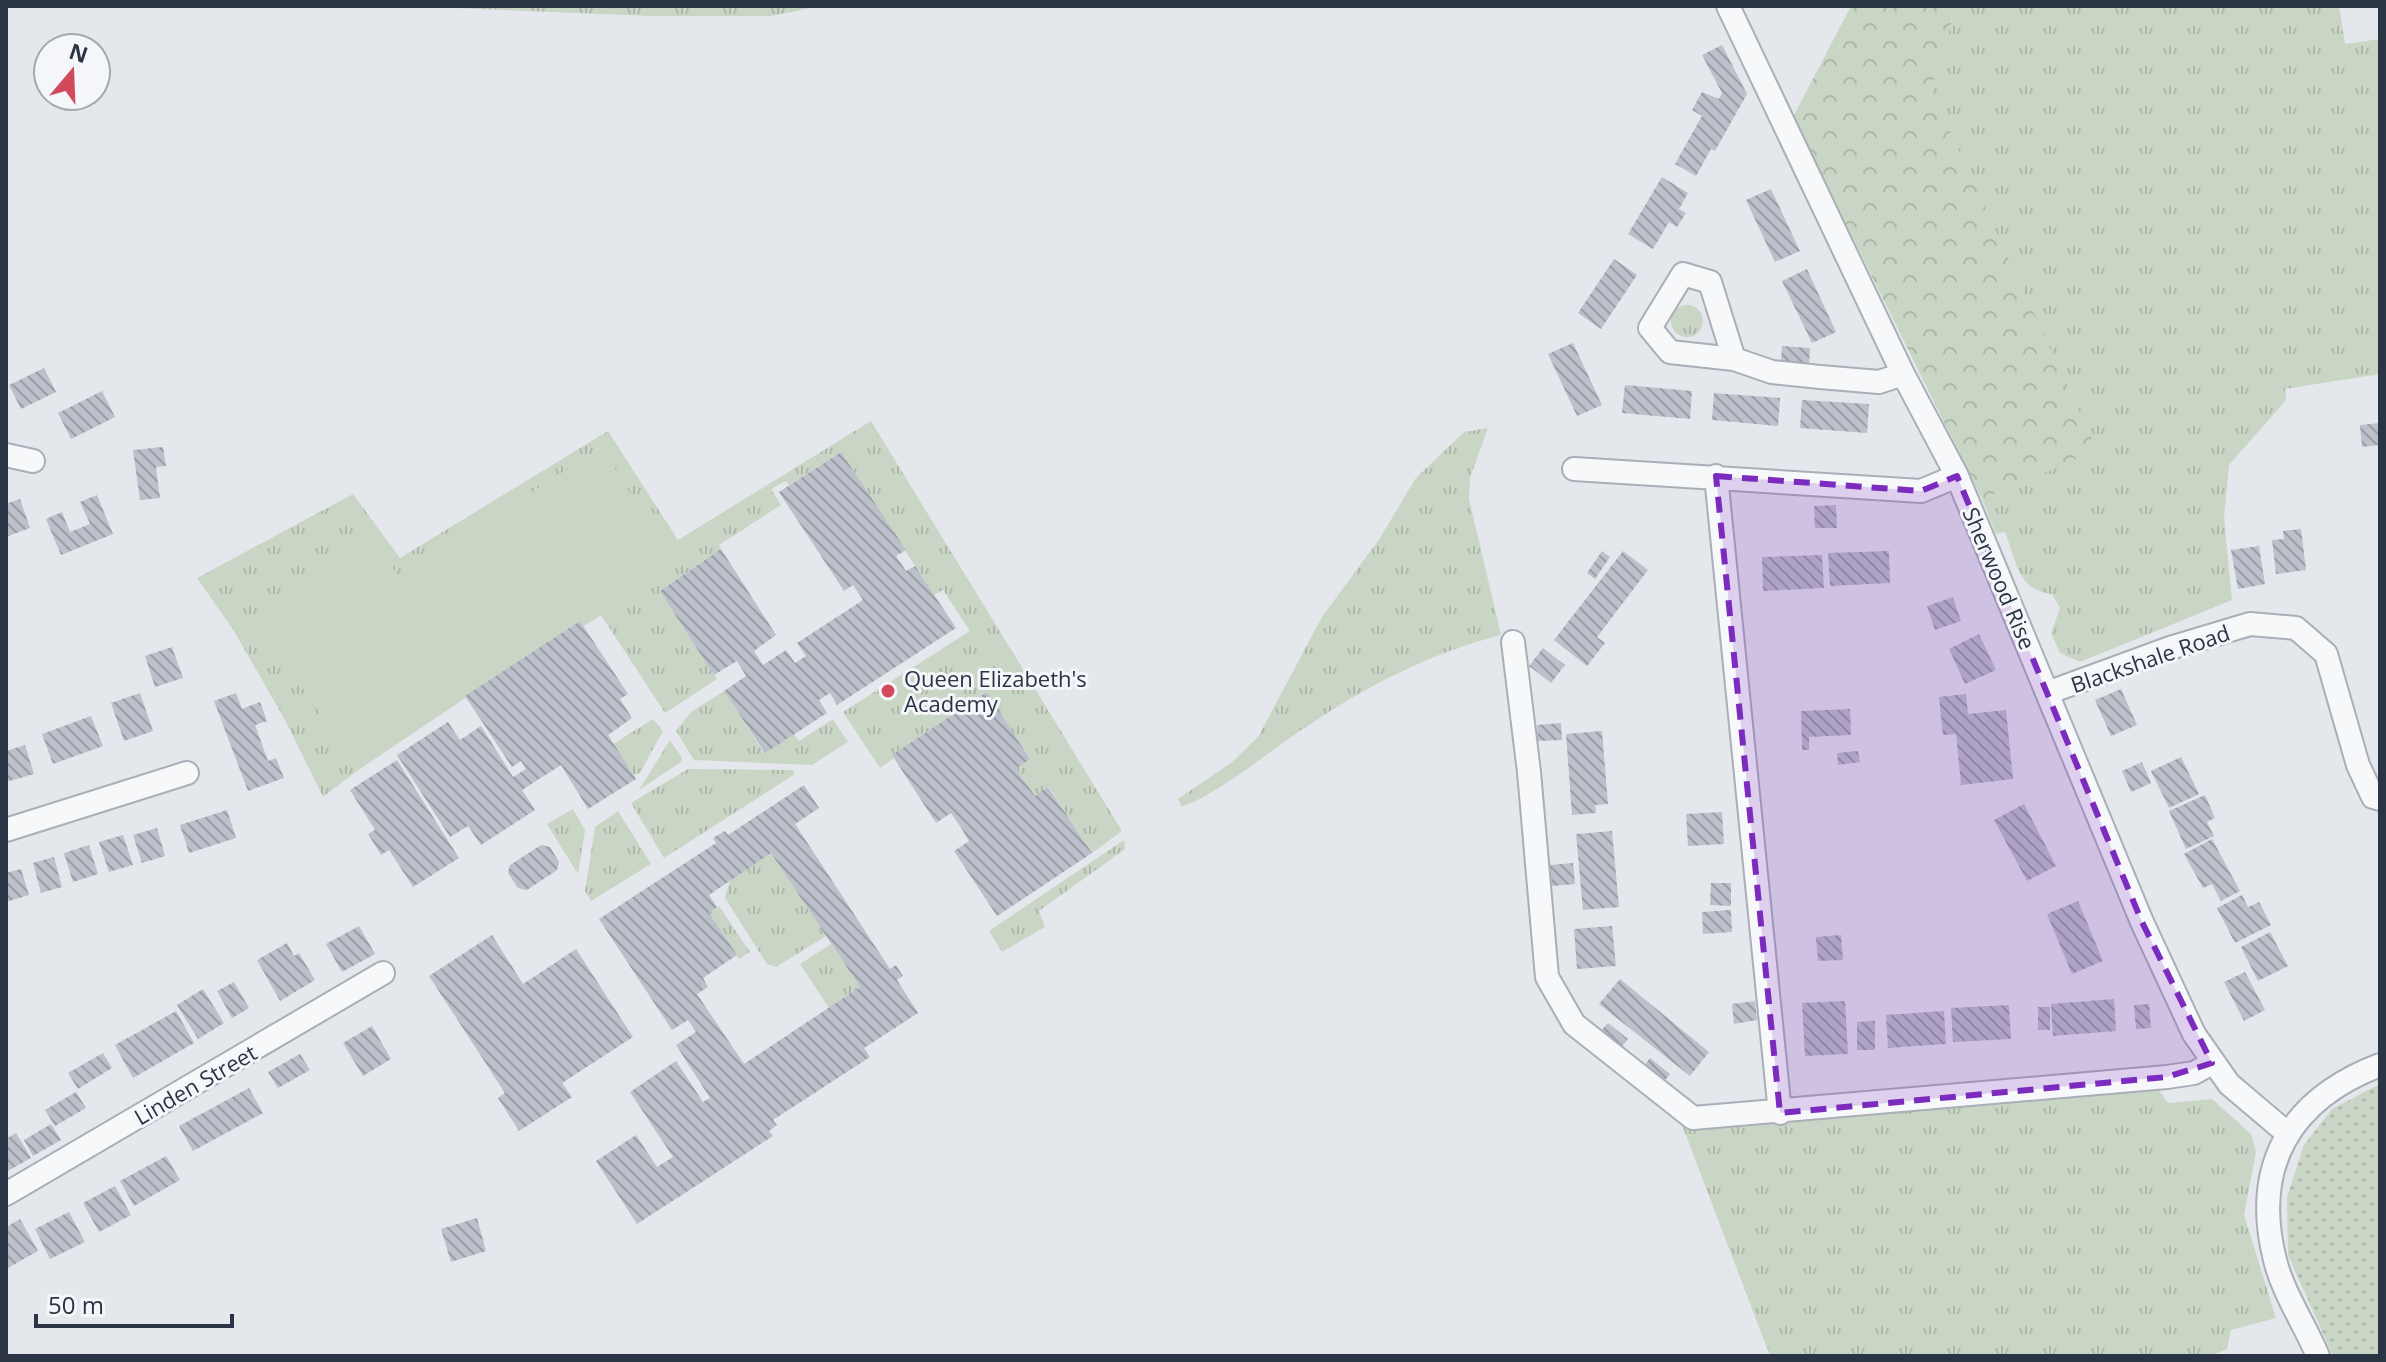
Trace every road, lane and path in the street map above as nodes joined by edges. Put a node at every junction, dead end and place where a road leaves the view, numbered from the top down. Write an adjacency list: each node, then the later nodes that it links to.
1 (1728, 6): 3 (street, Sherwood Rise)
2 (1734, 359): 3 (street)
3 (1903, 374): 8 (street, Sherwood Rise)
4 (6, 455): 5 (street)
5 (33, 461)
6 (1574, 469): 7 (street)
7 (1716, 476): 8 (street); 17 (street)
8 (1957, 476): 10 (street, Sherwood Rise)
9 (1513, 642): 17 (street)
10 (2047, 693): 12 (street, Blackshale Road); 15 (street, Sherwood Rise)
11 (187, 773): 13 (street)
12 (2380, 799)
13 (6, 830)
14 (383, 973): 19 (street, Linden Street)
15 (2212, 1063): 17 (street); 18 (street, Sherwood Rise)
16 (2380, 1065): 18 (street)
17 (1780, 1113)
18 (2288, 1134): 20 (street)
19 (6, 1194)
20 (2318, 1356)

